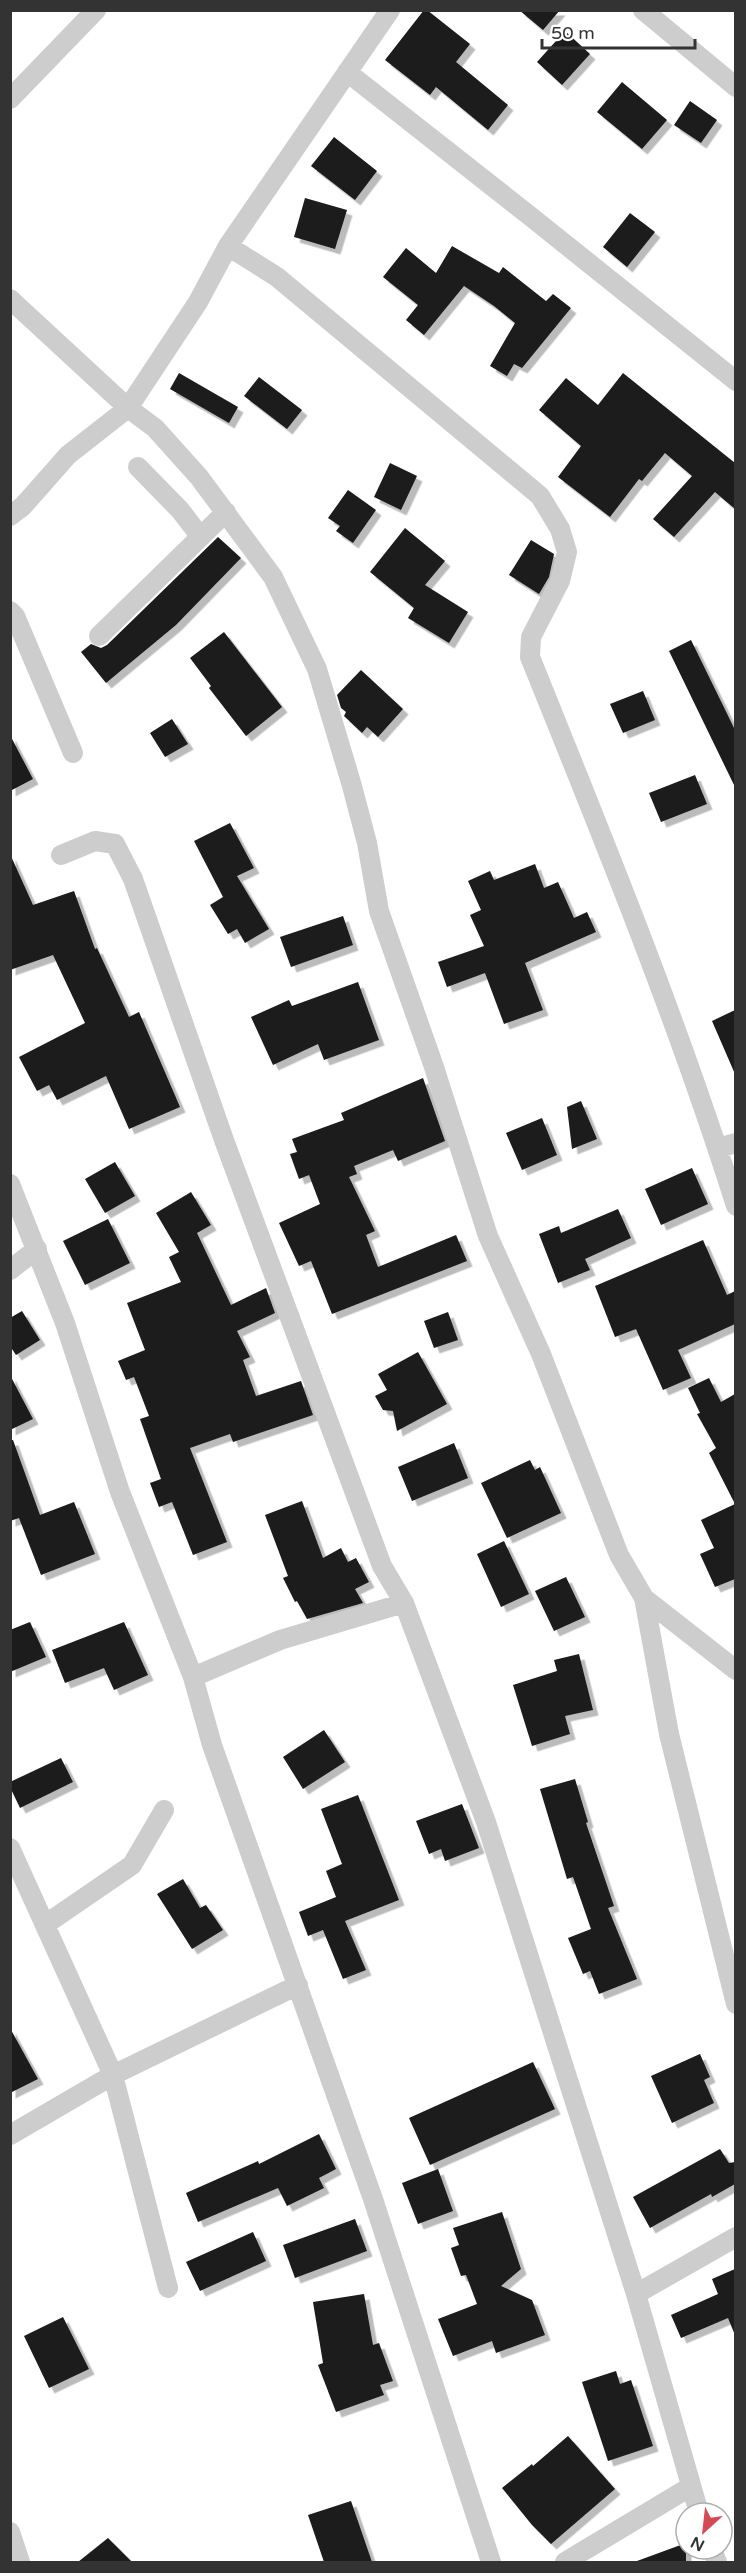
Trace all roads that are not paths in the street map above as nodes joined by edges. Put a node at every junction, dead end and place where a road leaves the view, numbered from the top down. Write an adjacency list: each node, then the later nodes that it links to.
1 (96, 10): 6 (street)
2 (390, 10): 4 (street)
3 (643, 10): 5 (street)
4 (347, 72): 7 (street); 9 (street)
5 (735, 87)
6 (10, 99)
7 (228, 246): 10 (street); 19 (street)
8 (10, 299): 10 (street)
9 (735, 381)
10 (128, 408): 12 (street); 13 (street)
11 (138, 467): 14 (street)
12 (226, 512): 14 (street); 24 (street)
13 (10, 516)
14 (200, 536): 16 (street)
15 (10, 611): 17 (street)
16 (99, 636)
17 (73, 753)
18 (61, 855): 25 (street)
19 (727, 1145): 21 (street)
20 (10, 1185): 22 (street)
21 (735, 1206)
22 (37, 1248): 23 (street); 27 (street)
23 (10, 1270)
24 (644, 1598): 26 (street); 32 (street)
25 (404, 1603): 27 (street); 37 (street)
26 (735, 1670)
27 (193, 1677): 31 (street)
28 (164, 1810): 30 (street)
29 (10, 1848): 30 (street)
30 (46, 1924): 33 (street)
31 (298, 1984): 33 (street); 42 (street)
32 (735, 2004)
33 (113, 2075): 34 (street); 36 (street)
34 (10, 2135)
35 (735, 2238): 37 (street)
36 (168, 2288)
37 (636, 2294): 38 (street)
38 (690, 2487): 39 (street); 43 (street)
39 (695, 2501)
40 (10, 2532): 41 (street)
41 (20, 2562)
42 (491, 2562)
43 (566, 2562)

